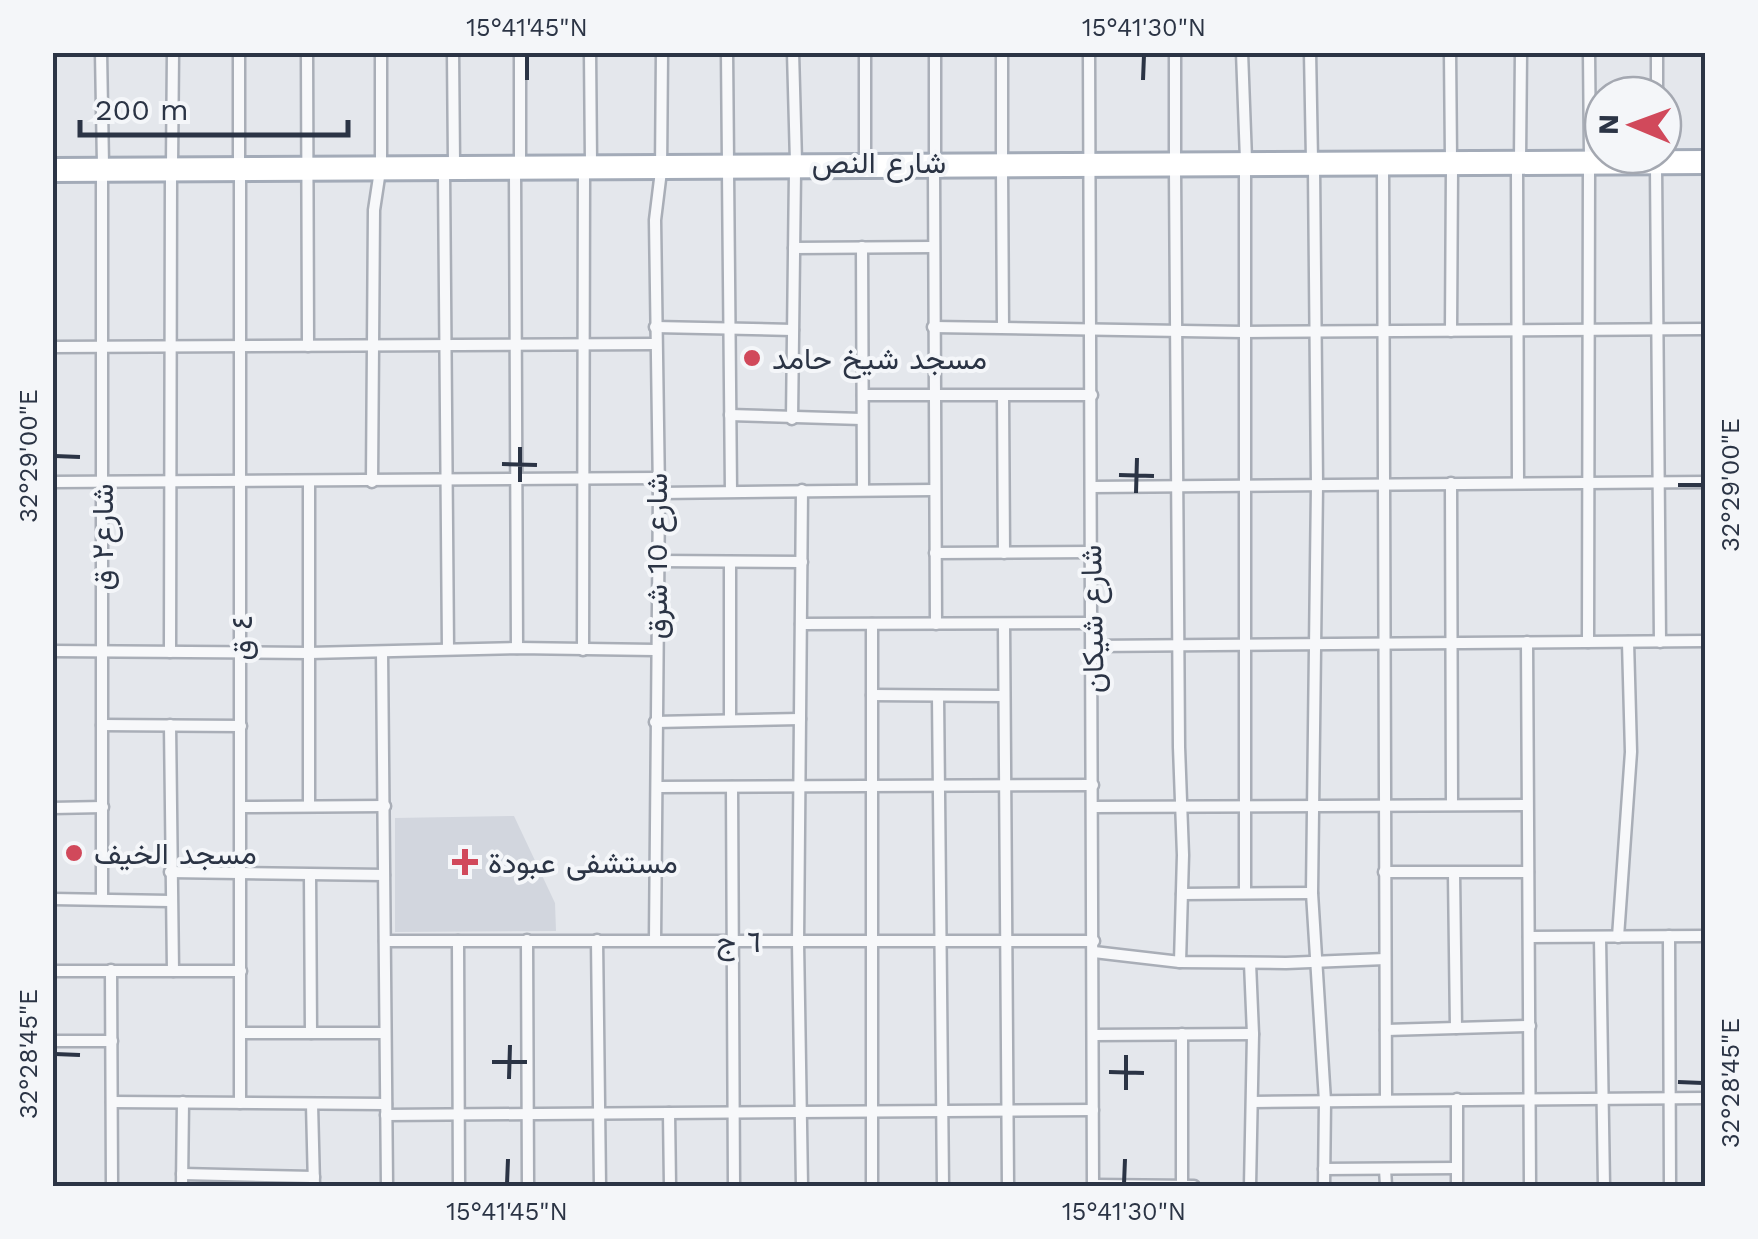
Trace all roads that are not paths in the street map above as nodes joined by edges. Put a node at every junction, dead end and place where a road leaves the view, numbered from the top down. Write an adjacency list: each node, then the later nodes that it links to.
1 (102, 52): 43 (street, شارع٢ ق)
2 (173, 52): 42 (street)
3 (239, 52): 36 (street, ٤ ق)
4 (307, 52): 37 (street)
5 (381, 52): 38 (street)
6 (453, 52): 39 (street)
7 (520, 52): 32 (street)
8 (590, 52): 33 (street)
9 (662, 52): 34 (street, شارع 10 شرق)
10 (728, 52): 40 (street)
11 (793, 52): 35 (street)
12 (865, 52): 21 (street)
13 (936, 52): 29 (street)
14 (1002, 52): 30 (street)
15 (1089, 52): 31 (street, شارع شيكان)
16 (1175, 52): 25 (street)
17 (1242, 52): 26 (street)
18 (1310, 52): 27 (street)
19 (1450, 52): 23 (street)
20 (1522, 52): 24 (street)
21 (866, 162): 29 (main road, شارع النص); 35 (main road, شارع النص)
22 (1583, 162): 24 (main road, شارع النص)
23 (1451, 164): 24 (main road, شارع النص); 27 (main road, شارع النص); 41 (main road, شارع النص); 63 (street)
24 (1519, 164): 58 (street)
25 (1175, 165): 26 (main road, شارع النص); 31 (main road, شارع النص); 61 (street)
26 (1246, 165): 27 (main road, شارع النص); 64 (street)
27 (1313, 165): 41 (main road, شارع النص); 62 (street)
28 (52, 166): 43 (main road, شارع النص)
29 (934, 166): 30 (main road, شارع النص); 35 (main road, شارع النص); 47 (street)
30 (1002, 166): 31 (main road, شارع النص); 52 (street)
31 (1090, 166): 54 (street, شارع شيكان)
32 (518, 167): 33 (main road, شارع النص); 39 (main road, شارع النص); 67 (street)
33 (588, 167): 34 (main road, شارع النص); 65 (street)
34 (661, 167): 40 (main road, شارع النص); 50 (street, شارع 10 شرق)
35 (796, 167): 40 (main road, شارع النص); 49 (street)
36 (239, 168): 37 (main road, شارع النص); 42 (main road, شارع النص); 69 (street, ٤ ق)
37 (307, 168): 38 (main road, شارع النص); 73 (street)
38 (380, 168): 39 (main road, شارع النص); 70 (street)
39 (449, 168): 71 (street)
40 (728, 168): 53 (street)
41 (1383, 168): 57 (street)
42 (172, 169): 43 (main road, شارع النص); 66 (street)
43 (102, 170): 44 (main road, شارع النص); 72 (street, شارع٢ ق)
44 (52, 175)
45 (1589, 175): 55 (street)
46 (1656, 175): 59 (street)
47 (932, 246): 48 (street); 51 (street)
48 (862, 247): 49 (street); 75 (street)
49 (794, 248): 56 (street)
50 (655, 327): 53 (street); 68 (street, شارع 10 شرق)
51 (933, 327): 52 (street); 76 (street)
52 (1003, 327): 54 (street)
53 (730, 329): 56 (street); 79 (street)
54 (1090, 329): 61 (street); 77 (street, شارع شيكان)
55 (1588, 329): 58 (street); 59 (street); 96 (street)
56 (792, 330): 80 (street)
57 (1383, 330): 62 (street); 63 (street); 94 (street)
58 (1518, 330): 63 (street); 97 (street)
59 (1658, 330): 60 (street); 92 (street)
60 (1706, 330)
61 (1177, 331): 64 (street); 100 (street)
62 (1315, 331): 64 (street); 99 (street)
63 (1451, 331)
64 (1243, 332): 98 (street)
65 (584, 342): 67 (street); 68 (street); 83 (street)
66 (170, 344): 69 (street); 72 (street); 84 (street)
67 (515, 344): 71 (street); 87 (street)
68 (656, 344): 82 (street, شارع 10 شرق)
69 (238, 345): 73 (street); 85 (street, ٤ ق)
70 (375, 345): 71 (street); 73 (street); 91 (street)
71 (445, 345): 86 (street)
72 (101, 346): 74 (street); 89 (street, شارع٢ ق)
73 (308, 346)
74 (52, 347)
75 (863, 395): 76 (street); 81 (street)
76 (932, 395): 78 (street); 104 (street)
77 (1092, 395): 78 (street); 101 (street, شارع شيكان)
78 (1003, 396): 109 (street)
79 (730, 415): 80 (street); 105 (street)
80 (792, 419): 81 (street)
81 (862, 419): 103 (street)
82 (657, 478): 83 (street); 106 (street, شارع 10 شرق)
83 (584, 480): 87 (street); 131 (street)
84 (171, 481): 85 (street); 89 (street); 135 (street)
85 (242, 481): 90 (street); 137 (street, ٤ ق)
86 (446, 481): 87 (street); 91 (street); 130 (street)
87 (517, 481): 129 (street)
88 (52, 482): 89 (street)
89 (102, 482): 134 (street, شارع٢ ق)
90 (309, 482): 91 (street); 138 (street)
91 (372, 482)
92 (1658, 482): 93 (street); 96 (street); 122 (street)
93 (1706, 482)
94 (1384, 483): 95 (street); 99 (street); 123 (street)
95 (1451, 483): 97 (street); 124 (street)
96 (1587, 483): 97 (street); 120 (street)
97 (1518, 484)
98 (1246, 485): 99 (street); 100 (street); 128 (street)
99 (1317, 485): 125 (street)
100 (1178, 486): 101 (street); 127 (street)
101 (1091, 488): 107 (street, شارع شيكان)
102 (802, 490): 103 (street); 105 (street); 112 (street)
103 (863, 490): 104 (street)
104 (933, 490): 108 (street)
105 (731, 491): 106 (street)
106 (659, 492): 110 (street, شارع 10 شرق)
107 (1092, 552): 109 (street); 113 (street, شارع شيكان)
108 (935, 553): 109 (street); 116 (street)
109 (1004, 553)
110 (656, 561): 111 (street); 132 (street, شارع 10 شرق)
111 (730, 562): 112 (street); 142 (street)
112 (802, 562): 114 (street)
113 (1092, 623): 117 (street); 126 (street, شارع شيكان)
114 (801, 624): 115 (street); 143 (street)
115 (872, 624): 116 (street); 139 (street)
116 (936, 624): 117 (street)
117 (1004, 624): 141 (street)
118 (1706, 641): 122 (street)
119 (1526, 642): 120 (street); 124 (street); 157 (street)
120 (1588, 642): 121 (street)
121 (1628, 642): 122 (street); 183 (street)
122 (1660, 642)
123 (1384, 643): 124 (street); 125 (street); 155 (street)
124 (1454, 643): 156 (street)
125 (1313, 645): 128 (street); 161 (street)
126 (1092, 646): 127 (street); 149 (street, شارع شيكان)
127 (1178, 646): 128 (street); 165 (street)
128 (1246, 646): 160 (street)
129 (516, 648): 130 (street); 131 (street)
130 (448, 649): 136 (street)
131 (583, 650): 132 (street)
132 (656, 650): 144 (street, شارع 10 شرق)
133 (52, 651): 134 (street)
134 (102, 651): 135 (street); 145 (street, شارع٢ ق)
135 (170, 652): 137 (street)
136 (382, 652): 138 (street); 159 (street)
137 (241, 653): 138 (street); 147 (street, ٤ ق)
138 (309, 653): 158 (street)
139 (872, 695): 140 (street); 153 (street)
140 (938, 696): 141 (street); 148 (street)
141 (1004, 696): 154 (street)
142 (730, 718): 143 (street); 144 (street)
143 (800, 719): 150 (street)
144 (655, 722): 151 (street, شارع 10 شرق)
145 (102, 725): 146 (street); 162 (street, شارع٢ ق)
146 (170, 725): 147 (street); 167 (street)
147 (241, 726): 163 (street, ٤ ق)
148 (940, 785): 153 (street); 154 (street); 193 (street)
149 (1093, 785): 154 (street); 164 (street, شارع شيكان)
150 (801, 786): 152 (street); 153 (street); 191 (street)
151 (657, 787): 152 (street); 187 (street, شارع 10 شرق)
152 (732, 787): 188 (street)
153 (870, 787): 192 (street)
154 (1003, 787): 194 (street)
155 (1384, 804): 156 (street); 161 (street); 168 (street)
156 (1452, 804): 157 (street)
157 (1526, 805): 170 (street)
158 (309, 806): 159 (street); 163 (street)
159 (385, 806): 173 (street)
160 (1244, 806): 161 (street); 165 (street); 174 (street)
161 (1313, 806): 175 (street)
162 (103, 807): 166 (street); 178 (street, شارع٢ ق)
163 (241, 807): 171 (street, ٤ ق)
164 (1093, 807): 165 (street); 195 (street, شارع شيكان)
165 (1180, 807): 176 (street)
166 (52, 808)
167 (170, 872): 171 (street); 179 (street)
168 (1384, 872): 169 (street); 196 (street)
169 (1454, 872): 170 (street); 205 (street)
170 (1528, 872): 182 (street)
171 (242, 873): 172 (street); 203 (street, ٤ ق)
172 (310, 875): 173 (street); 207 (street)
173 (384, 875): 189 (street)
174 (1245, 893): 175 (street); 176 (street)
175 (1312, 893): 197 (street)
176 (1182, 894): 198 (street)
177 (52, 899): 178 (street)
178 (102, 899): 179 (street)
179 (170, 901): 202 (street)
180 (1669, 936): 181 (street); 183 (street); 216 (street)
181 (1706, 936)
182 (1528, 937): 184 (street); 204 (street)
183 (1618, 937): 184 (street)
184 (1600, 938): 215 (street)
185 (527, 940): 186 (street, ٦ ج); 190 (street, ٦ ج); 236 (street)
186 (597, 940): 187 (street, ٦ ج); 232 (street)
187 (655, 940): 188 (street, ٦ ج)
188 (732, 940): 191 (street, ٦ ج); 237 (street)
189 (384, 941): 190 (street, ٦ ج); 209 (street)
190 (458, 941): 235 (street)
191 (798, 942): 192 (street, ٦ ج); 234 (street)
192 (872, 942): 193 (street, ٦ ج); 230 (street)
193 (939, 942): 194 (street, ٦ ج); 231 (street)
194 (1006, 942): 195 (street, ٦ ج); 229 (street)
195 (1094, 946): 198 (street, ٦ ج); 212 (street, شارع شيكان)
196 (1385, 959): 197 (street, ٦ ج); 206 (street)
197 (1314, 961): 199 (street, ٦ ج); 221 (street)
198 (1180, 962): 199 (street, ٦ ج)
199 (1250, 963): 211 (street)
200 (111, 970): 201 (street); 202 (street); 214 (street)
201 (52, 971)
202 (173, 971): 203 (street)
203 (241, 971): 208 (street, ٤ ق)
204 (1530, 1026): 205 (street); 220 (street)
205 (1456, 1028): 206 (street)
206 (1386, 1030): 218 (street)
207 (311, 1033): 208 (street); 209 (street)
208 (241, 1034): 224 (street, ٤ ق)
209 (385, 1034): 227 (street)
210 (1182, 1034): 211 (street); 212 (street); 257 (street)
211 (1253, 1034): 225 (street)
212 (1092, 1035): 228 (street, شارع شيكان)
213 (52, 1041): 214 (street)
214 (112, 1041): 222 (street)
215 (1603, 1098): 216 (street); 220 (street); 264 (street)
216 (1669, 1098): 217 (street); 265 (street)
217 (1706, 1098)
218 (1386, 1099): 219 (street); 221 (street)
219 (1458, 1099): 220 (street); 239 (street)
220 (1530, 1099): 263 (street)
221 (1325, 1100): 225 (street); 240 (street)
222 (112, 1102): 223 (street); 244 (street)
223 (182, 1102): 224 (street); 241 (street)
224 (240, 1102): 226 (street)
225 (1253, 1102): 259 (street)
226 (312, 1104): 227 (street); 243 (street)
227 (386, 1109): 235 (street); 246 (street)
228 (1093, 1110): 229 (street); 256 (street, شارع شيكان)
229 (1008, 1111): 231 (street); 255 (street)
230 (871, 1112): 231 (street); 234 (street); 253 (street)
231 (944, 1112): 254 (street)
232 (601, 1113): 233 (street); 236 (street); 249 (street)
233 (669, 1113): 237 (street); 250 (street)
234 (802, 1113): 237 (street); 252 (street)
235 (460, 1114): 236 (street); 247 (street)
236 (527, 1114): 248 (street)
237 (734, 1114): 251 (street)
238 (1385, 1168): 239 (street); 240 (street); 261 (street)
239 (1456, 1168): 262 (street)
240 (1324, 1170): 260 (street)
241 (182, 1174): 242 (street); 245 (street)
242 (245, 1181): 243 (street)
243 (314, 1182)
244 (112, 1186)
245 (182, 1186)
246 (387, 1186)
247 (459, 1186)
248 (528, 1186)
249 (600, 1186)
250 (670, 1186)
251 (734, 1186)
252 (802, 1186)
253 (872, 1186)
254 (943, 1186)
255 (1008, 1186)
256 (1093, 1186): 257 (street)
257 (1182, 1186): 258 (street)
258 (1194, 1186)
259 (1250, 1186)
260 (1324, 1186)
261 (1386, 1186)
262 (1456, 1186)
263 (1530, 1186)
264 (1604, 1186)
265 (1670, 1186)

